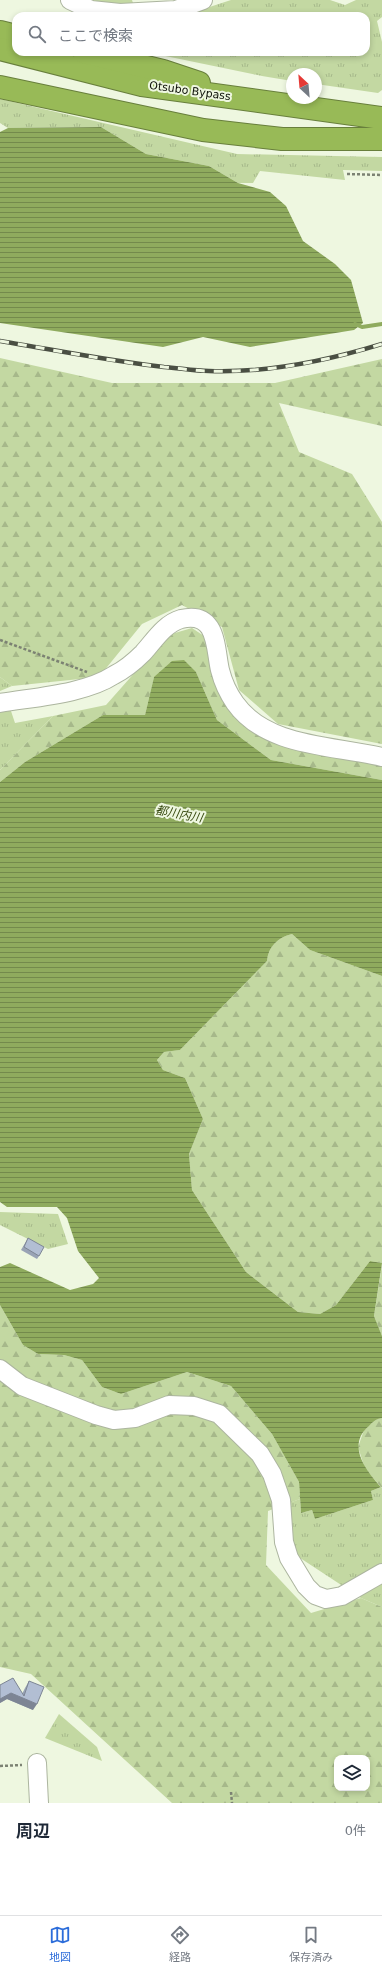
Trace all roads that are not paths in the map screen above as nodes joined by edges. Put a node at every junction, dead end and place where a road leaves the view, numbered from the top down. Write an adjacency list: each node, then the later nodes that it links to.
1 (70, 0): 3 (street)
2 (204, 0): 4 (street)
3 (110, 12)
4 (139, 12)
5 (0, 32): 6 (highway)
6 (12, 35)
7 (0, 49): 8 (highway, Otsubo Bypass)
8 (12, 52)
9 (28, 56): 12 (highway, Otsubo Bypass)
10 (101, 56): 12 (highway)
11 (0, 87): 14 (highway)
12 (247, 99): 13 (highway, Otsubo Bypass)
13 (382, 118)
14 (382, 139)
15 (0, 703): 16 (street)
16 (382, 757)
17 (0, 1369): 18 (street)
18 (382, 1573)
19 (37, 1763): 20 (street)
20 (39, 1803)

